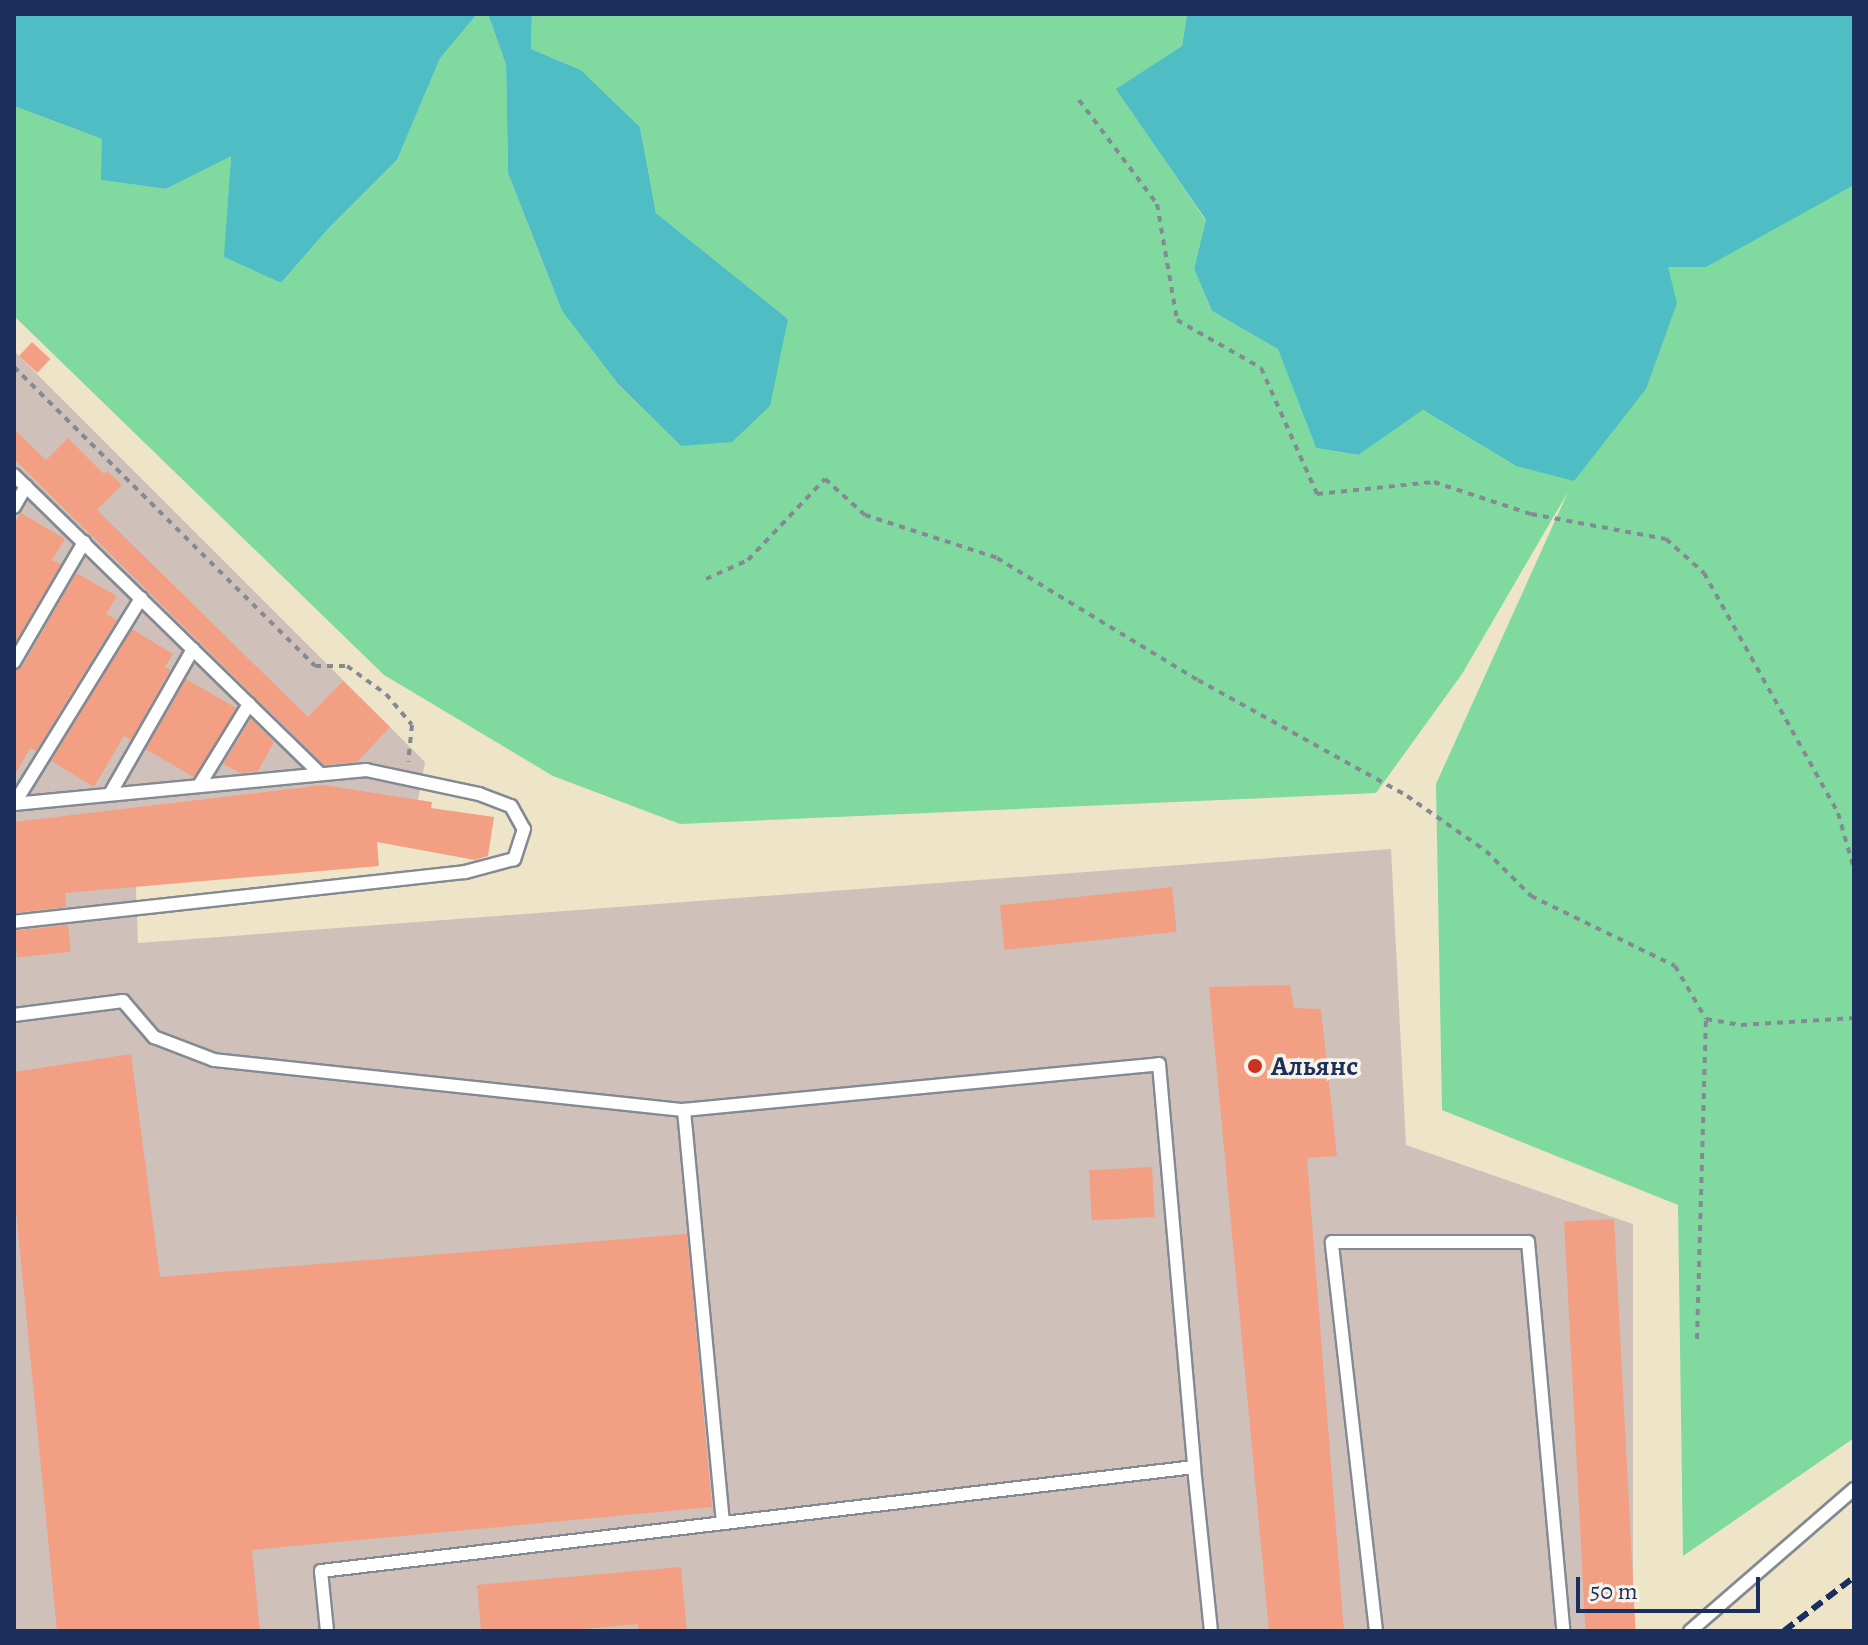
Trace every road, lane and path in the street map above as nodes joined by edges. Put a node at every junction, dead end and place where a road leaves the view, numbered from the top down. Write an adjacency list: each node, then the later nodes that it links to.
1 (1079, 100): 17 (path)
2 (14, 367): 13 (path)
3 (14, 475): 4 (lane)
4 (26, 486): 5 (lane); 6 (lane)
5 (14, 507)
6 (84, 542): 8 (lane); 10 (lane)
7 (706, 579): 21 (path)
8 (141, 598): 9 (lane); 16 (lane)
9 (193, 649): 11 (lane); 15 (lane)
10 (14, 662)
11 (249, 704): 12 (lane); 14 (lane)
12 (319, 773): 13 (lane); 14 (lane)
13 (406, 779): 18 (lane)
14 (200, 784): 15 (lane)
15 (110, 794): 16 (lane)
16 (14, 804)
17 (1854, 869)
18 (14, 922)
19 (14, 1015): 22 (lane)
20 (1854, 1018): 21 (path)
21 (1706, 1019): 23 (path)
22 (684, 1110): 24 (lane); 26 (lane)
23 (1697, 1339)
24 (1194, 1467): 26 (lane); 29 (lane)
25 (1854, 1489): 31 (lane)
26 (723, 1523): 28 (lane)
27 (1563, 1629): 30 (lane)
28 (327, 1631)
29 (1211, 1631)
30 (1376, 1631)
31 (1690, 1631)

